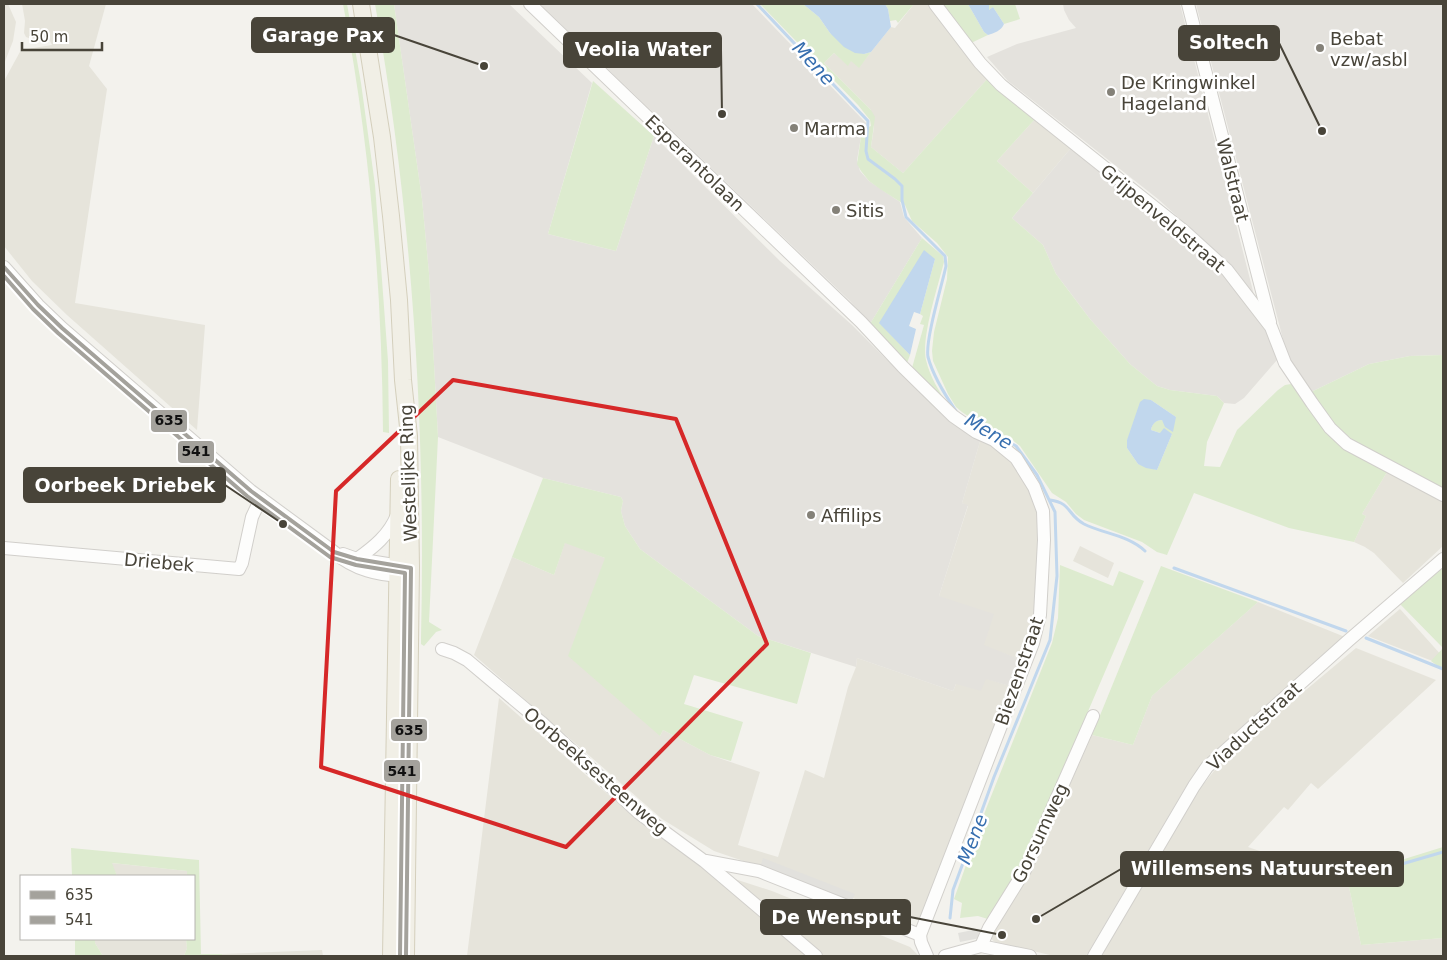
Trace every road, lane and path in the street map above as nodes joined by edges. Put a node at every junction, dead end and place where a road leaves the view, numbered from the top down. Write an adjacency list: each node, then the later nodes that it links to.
1 (361, 4): 8 (main road, Westelijke Ring)
2 (530, 4): 6 (street, Esperantolaan)
3 (935, 4): 7 (street, Grijpenveldstraat)
4 (1188, 4): 7 (street, Walstraat)
5 (4, 267): 10 (street)
6 (861, 322): 20 (street, Biezenstraat)
7 (1271, 327): 9 (street, Grijpenveldstraat)
8 (403, 380): 11 (main road, Westelijke Ring); 16 (main road, Westelijke Ring)
9 (1443, 495)
10 (261, 498): 12 (street, Driebek); 13 (street)
11 (398, 513): 14 (street); 16 (main road, Westelijke Ring)
12 (4, 548)
13 (334, 552): 14 (street); 16 (street)
14 (357, 559): 16 (street)
15 (1443, 559): 28 (street, Viaductstraat)
16 (404, 571): 22 (main road, Westelijke Ring); 23 (main road, Westelijke Ring)
17 (442, 649): 19 (street, Oorbeeksesteenweg)
18 (1092, 716): 21 (street, Gorsumweg)
19 (704, 861): 20 (street); 24 (street, Oorbeeksesteenweg)
20 (920, 935): 25 (street)
21 (981, 946): 26 (street); 27 (street)
22 (391, 956)
23 (406, 956)
24 (816, 956)
25 (927, 956)
26 (944, 956)
27 (1030, 956)
28 (1094, 956)

